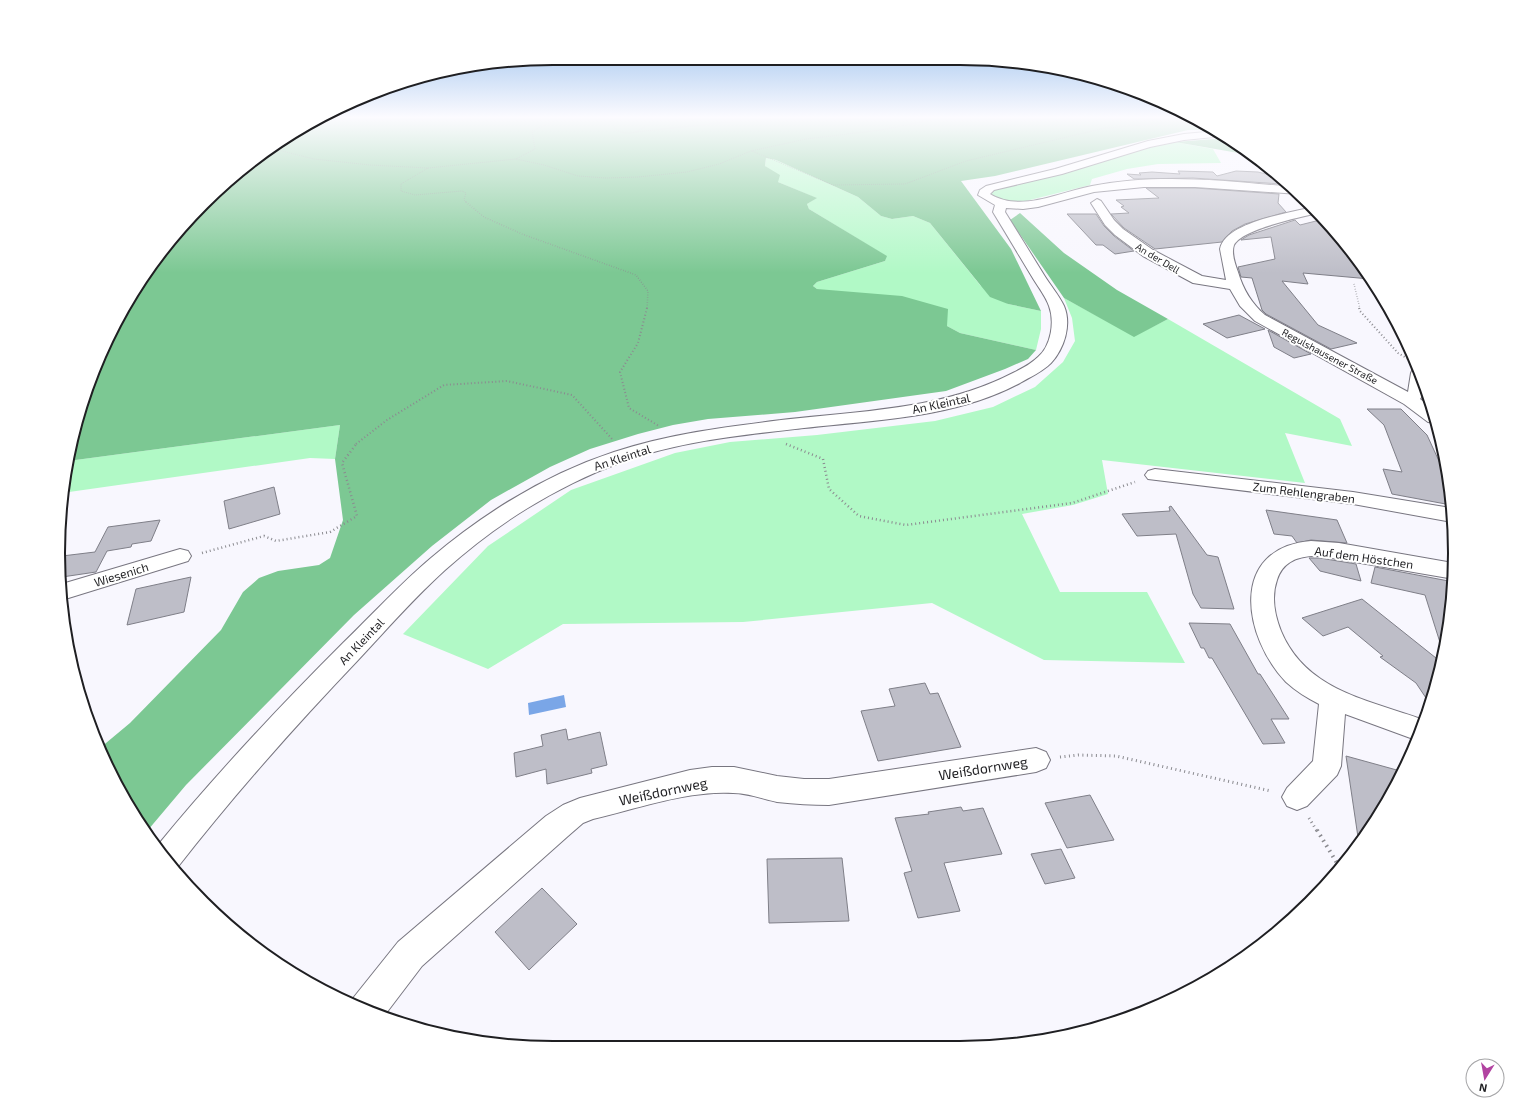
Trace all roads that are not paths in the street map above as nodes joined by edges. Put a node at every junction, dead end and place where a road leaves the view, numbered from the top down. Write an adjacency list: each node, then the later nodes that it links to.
1 (1066, 170): 4 (street)
2 (1287, 190): 4 (street)
3 (1098, 203): 6 (street, An der Dell)
4 (1001, 204): 19 (street, An Kleintal)
5 (1309, 212): 6 (street, Regulshausener Straße)
6 (1235, 285): 8 (street, Regulshausener Straße)
7 (1415, 376): 8 (street)
8 (1410, 400): 9 (street, Regulshausener Straße)
9 (1427, 413)
10 (1154, 475): 11 (street, Zum Rehlengraben)
11 (1446, 514)
12 (180, 556): 14 (street, Wiesenich)
13 (1447, 570): 15 (street, Auf dem Höstchen)
14 (67, 591)
15 (1333, 698): 16 (street, Auf dem Höstchen); 18 (street)
16 (1415, 728)
17 (1036, 760): 20 (street, Weißdornweg)
18 (1297, 797)
19 (169, 854)
20 (371, 1006)

